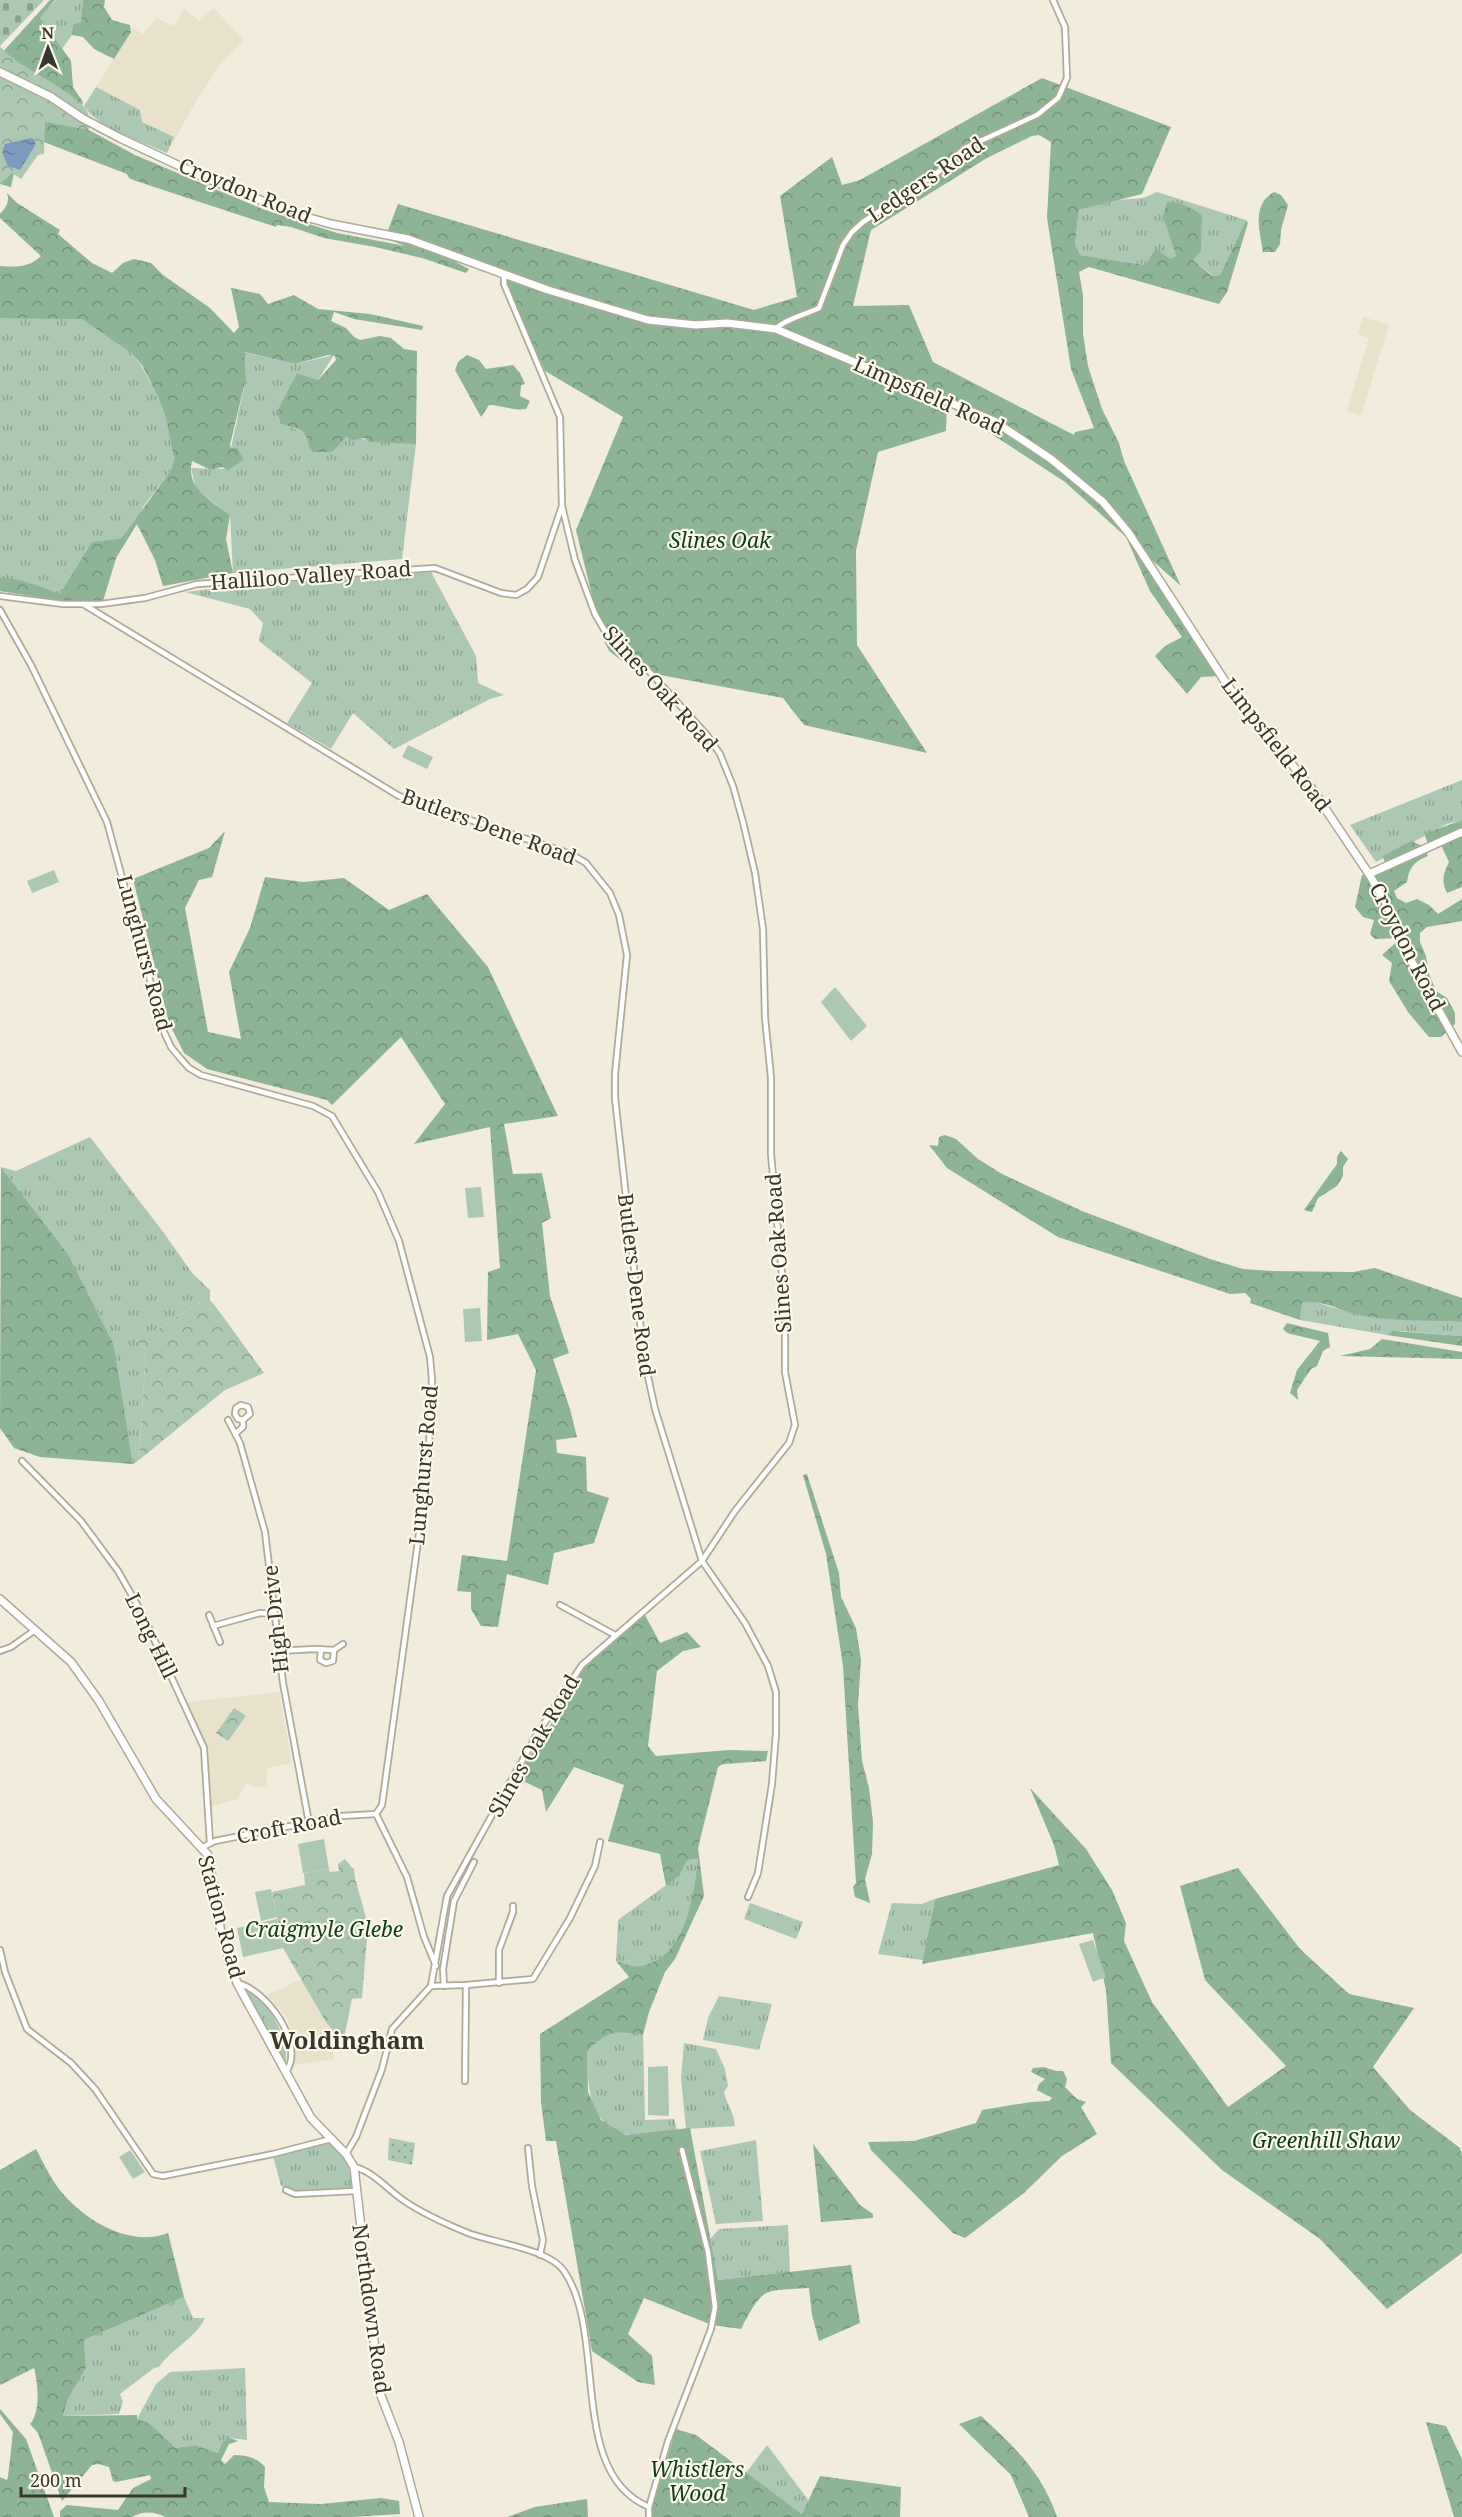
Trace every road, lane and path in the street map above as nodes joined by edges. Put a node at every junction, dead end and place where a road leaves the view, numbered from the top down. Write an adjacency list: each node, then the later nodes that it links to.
1 (1053, 0): 4 (street, Ledgers Road)
2 (0, 72): 3 (main road, Croydon Road)
3 (504, 274): 4 (main road, Limpsfield Road); 5 (street, Slines Oak Road)
4 (776, 329): 12 (main road, Limpsfield Road)
5 (562, 506): 6 (street, Halliloo Valley Road); 7 (street, Slines Oak Road)
6 (558, 521): 7 (street); 9 (street, Halliloo Valley Road)
7 (566, 521): 18 (street, Slines Oak Road)
8 (0, 596): 9 (street, Halliloo Valley Road)
9 (83, 604): 18 (street, Butlers Dene Road)
10 (0, 610): 32 (street, Lunghurst Road)
11 (1462, 832): 12 (main road)
12 (1369, 874): 13 (main road, Croydon Road)
13 (1462, 1052)
14 (228, 1420): 16 (street, High Drive)
15 (243, 1420): 16 (street)
16 (236, 1433): 21 (street, High Drive)
17 (22, 1461): 35 (street, Long Hill)
18 (702, 1561): 25 (street, Slines Oak Road); 37 (street, Butlers Dene Road)
19 (0, 1599): 24 (main road, Station Road)
20 (560, 1605): 25 (street)
21 (275, 1614): 23 (street); 31 (street, High Drive)
22 (209, 1615): 23 (street)
23 (213, 1626): 26 (street)
24 (35, 1629): 29 (street); 35 (main road, Station Road)
25 (615, 1635): 40 (street, Slines Oak Road)
26 (220, 1642)
27 (343, 1644): 30 (street)
28 (321, 1649): 30 (street); 30 (street); 31 (street)
29 (0, 1650)
30 (334, 1650)
31 (279, 1651): 33 (street, High Drive)
32 (376, 1814): 33 (street, Croft Road); 40 (street)
33 (309, 1823): 35 (street, Croft Road)
34 (600, 1842): 42 (street)
35 (206, 1845): 41 (main road, Station Road)
36 (474, 1862): 45 (street)
37 (748, 1897)
38 (513, 1906): 42 (street)
39 (0, 1950): 48 (street)
40 (436, 1966): 44 (street, Slines Oak Road)
41 (237, 1983): 46 (main road, Station Road); 46 (street)
42 (499, 1983): 43 (street)
43 (466, 1985): 45 (street); 47 (street)
44 (431, 1986): 45 (street); 51 (street, Slines Oak Road)
45 (444, 1986)
46 (286, 2072): 48 (main road, Station Road)
47 (465, 2081)
48 (331, 2139): 51 (main road, Station Road)
49 (528, 2148): 55 (street)
50 (682, 2150): 56 (street)
51 (346, 2154): 52 (main road, Station Road)
52 (354, 2167): 54 (main road, Northdown Road); 55 (street)
53 (286, 2190): 54 (street)
54 (356, 2191): 57 (main road, Northdown Road)
55 (540, 2255): 56 (street)
56 (650, 2507): 58 (street)
57 (419, 2517)
58 (649, 2517)

